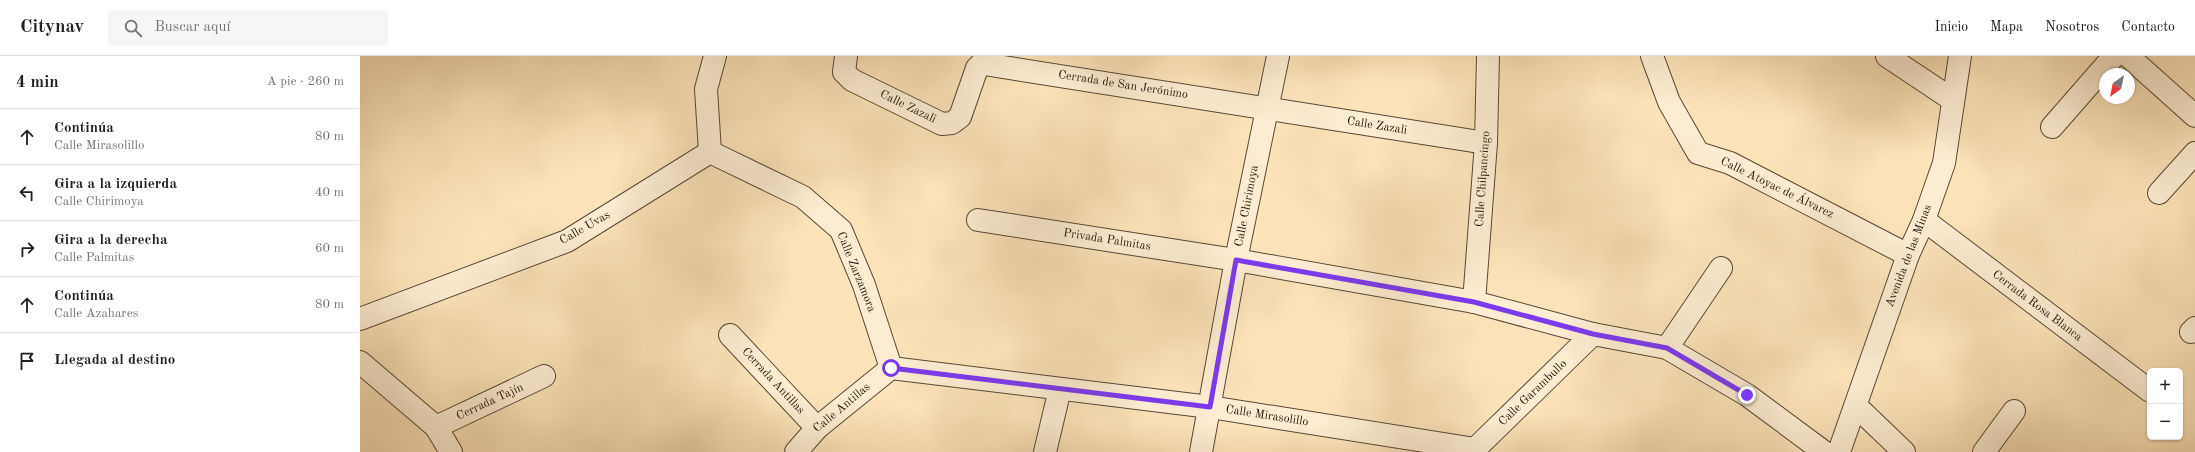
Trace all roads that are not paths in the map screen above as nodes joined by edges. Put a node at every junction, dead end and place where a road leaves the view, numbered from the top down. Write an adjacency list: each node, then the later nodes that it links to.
1 (715, 56): 16 (street)
2 (846, 56): 10 (street, Calle Zazali)
3 (1278, 56): 12 (street, Calle Chirimoya)
4 (1488, 56): 15 (street, Calle Chilpancingo)
5 (1652, 56): 21 (street, Calle Atoyac de Álvarez)
6 (1888, 56): 11 (street)
7 (1960, 56): 11 (street, Avenida de las Minas)
8 (2114, 56): 14 (street)
9 (2128, 56): 13 (street)
10 (980, 65): 12 (street, Cerrada de San Jerónimo)
11 (1953, 100): 20 (street, Avenida de las Minas)
12 (1267, 108): 15 (street, Calle Zazali); 22 (street, Calle Chirimoya)
13 (2195, 116)
14 (2052, 127)
15 (1486, 144): 24 (street, Calle Chilpancingo)
16 (710, 152): 25 (street, Calle Uvas); 30 (street, Calle Zarzamora)
17 (2195, 153): 18 (street)
18 (2159, 193)
19 (978, 220): 22 (street, Privada Palmitas)
20 (1924, 220): 21 (street, Avenida de las Minas); 32 (street, Cerrada Rosa Blanca)
21 (1908, 255): 34 (street, Avenida de las Minas)
22 (1236, 260): 24 (street, Privada Palmitas); 35 (street, Calle Chirimoya)
23 (1721, 268): 28 (street)
24 (1474, 302): 26 (street, Privada Palmitas)
25 (360, 319)
26 (1593, 334): 28 (street, Privada Palmitas); 39 (street, Calle Garambullo)
27 (730, 335): 38 (street, Cerrada Antillas)
28 (1667, 348): 44 (street, Privada Palmitas)
29 (360, 362): 37 (street)
30 (891, 368): 33 (street, Calle Mirasolillo); 38 (street, Calle Antillas)
31 (544, 376): 37 (street, Cerrada Tajín)
32 (2147, 389)
33 (1060, 390): 35 (street, Calle Mirasolillo); 42 (street)
34 (1856, 406): 45 (street, Avenida de las Minas); 46 (street)
35 (1210, 407): 39 (street, Calle Mirasolillo); 43 (street, Calle Chirimoya)
36 (2014, 411): 47 (street)
37 (436, 427): 40 (street)
38 (816, 428): 41 (street, Calle Antillas)
39 (1473, 451)
40 (451, 452)
41 (796, 452)
42 (1045, 452)
43 (1202, 452)
44 (1824, 452)
45 (1839, 452)
46 (1904, 452)
47 (1984, 452)

